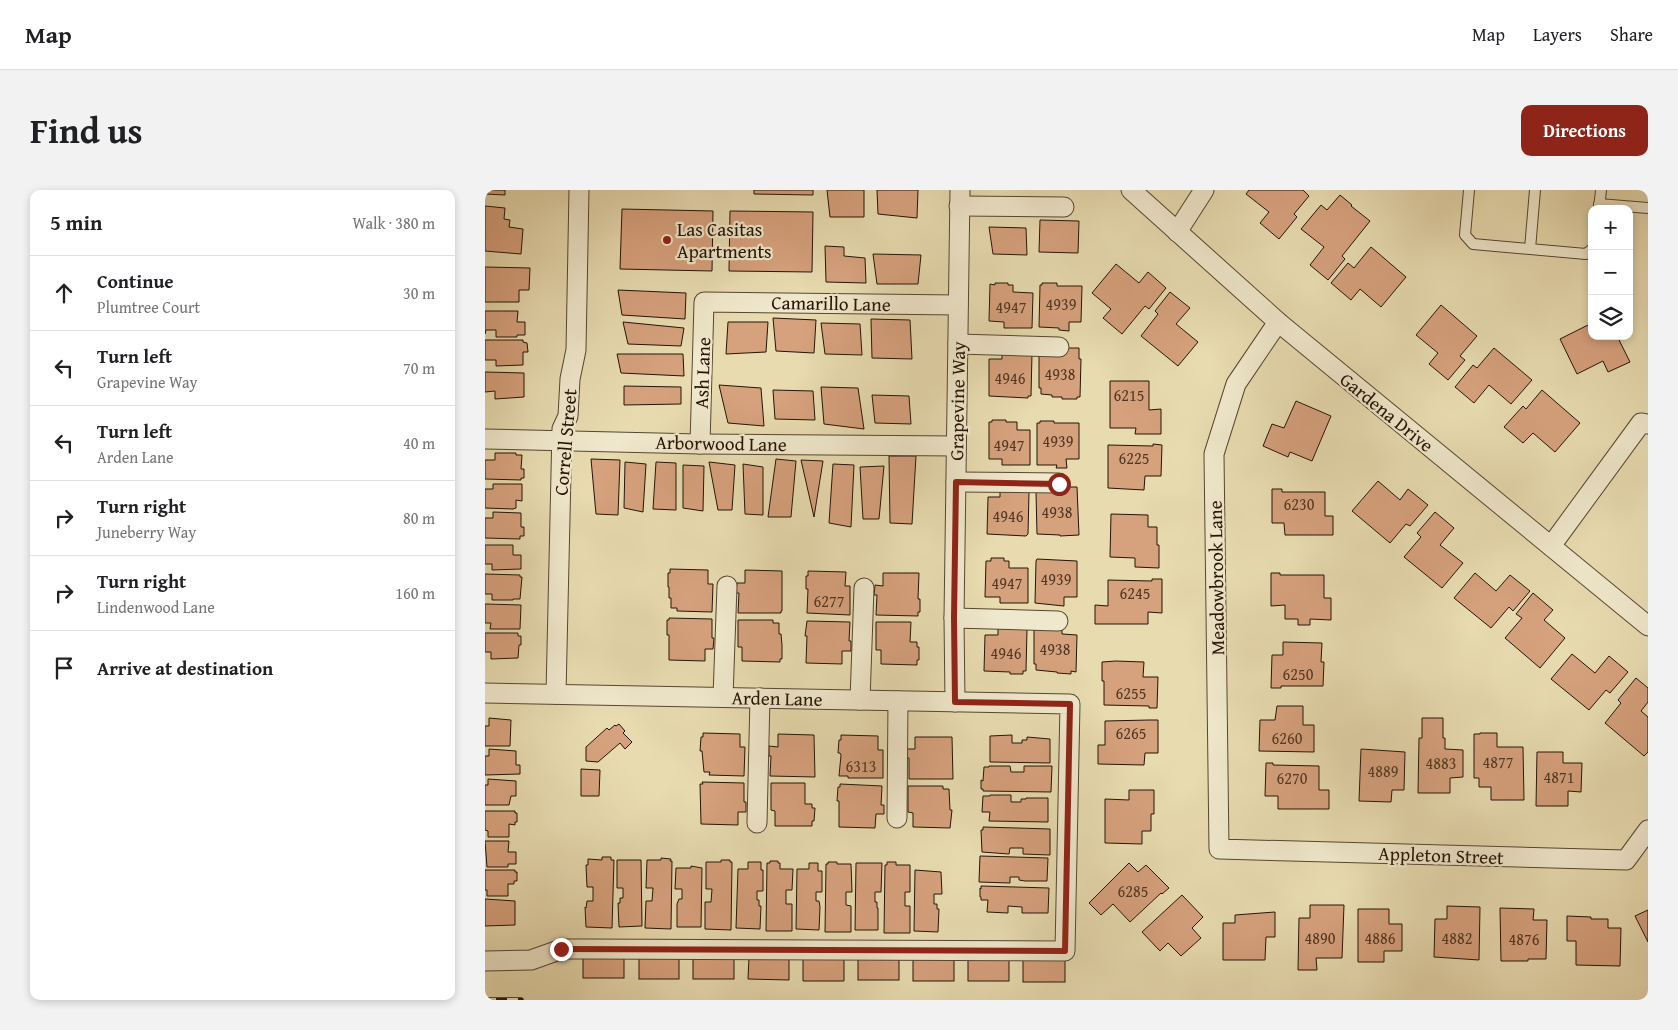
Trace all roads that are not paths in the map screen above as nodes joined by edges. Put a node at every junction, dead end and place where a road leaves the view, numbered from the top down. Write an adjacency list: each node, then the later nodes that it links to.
1 (579, 190): 22 (street, Correll Street)
2 (1131, 190): 12 (street, Gardena Drive)
3 (1204, 190): 12 (street)
4 (1469, 190): 13 (lane)
5 (1535, 190): 13 (lane)
6 (1601, 190): 8 (lane)
7 (959, 198): 9 (street); 16 (street, Grapevine Way)
8 (1599, 205)
9 (1064, 207)
10 (1633, 207): 11 (lane)
11 (1648, 208)
12 (1177, 232): 17 (street, Gardena Drive)
13 (1530, 249): 14 (lane)
14 (1591, 250)
15 (704, 302): 16 (street, Camarillo Lane); 23 (street, Ash Lane)
16 (958, 305): 18 (street, Grapevine Way)
17 (1278, 322): 27 (street, Gardena Drive); 43 (street, Meadowbrook Lane)
18 (957, 344): 19 (street); 24 (street, Grapevine Way)
19 (1059, 347)
20 (1648, 424): 27 (street)
21 (485, 439): 22 (street, Arborwood Lane)
22 (561, 441): 23 (street, Arborwood Lane); 34 (street, Correll Street)
23 (700, 444): 24 (street, Arborwood Lane)
24 (956, 446): 25 (street, Grapevine Way)
25 (956, 482): 26 (street); 30 (street, Grapevine Way)
26 (1059, 484)
27 (1551, 546): 32 (street, Gardena Drive)
28 (727, 586): 35 (street)
29 (864, 588): 37 (street)
30 (954, 618): 31 (street); 39 (street, Grapevine Way)
31 (1058, 621)
32 (1648, 626)
33 (485, 693): 34 (street, Arden Lane)
34 (556, 694): 35 (street, Arden Lane)
35 (723, 697): 36 (street, Arden Lane)
36 (760, 698): 37 (street, Arden Lane); 41 (street)
37 (860, 700): 38 (street, Arden Lane)
38 (898, 701): 39 (street, Arden Lane); 40 (street)
39 (955, 702): 44 (street, Arden Lane)
40 (897, 818)
41 (757, 823)
42 (1648, 830): 43 (street, Appleton Street)
43 (1219, 849)
44 (485, 961)

